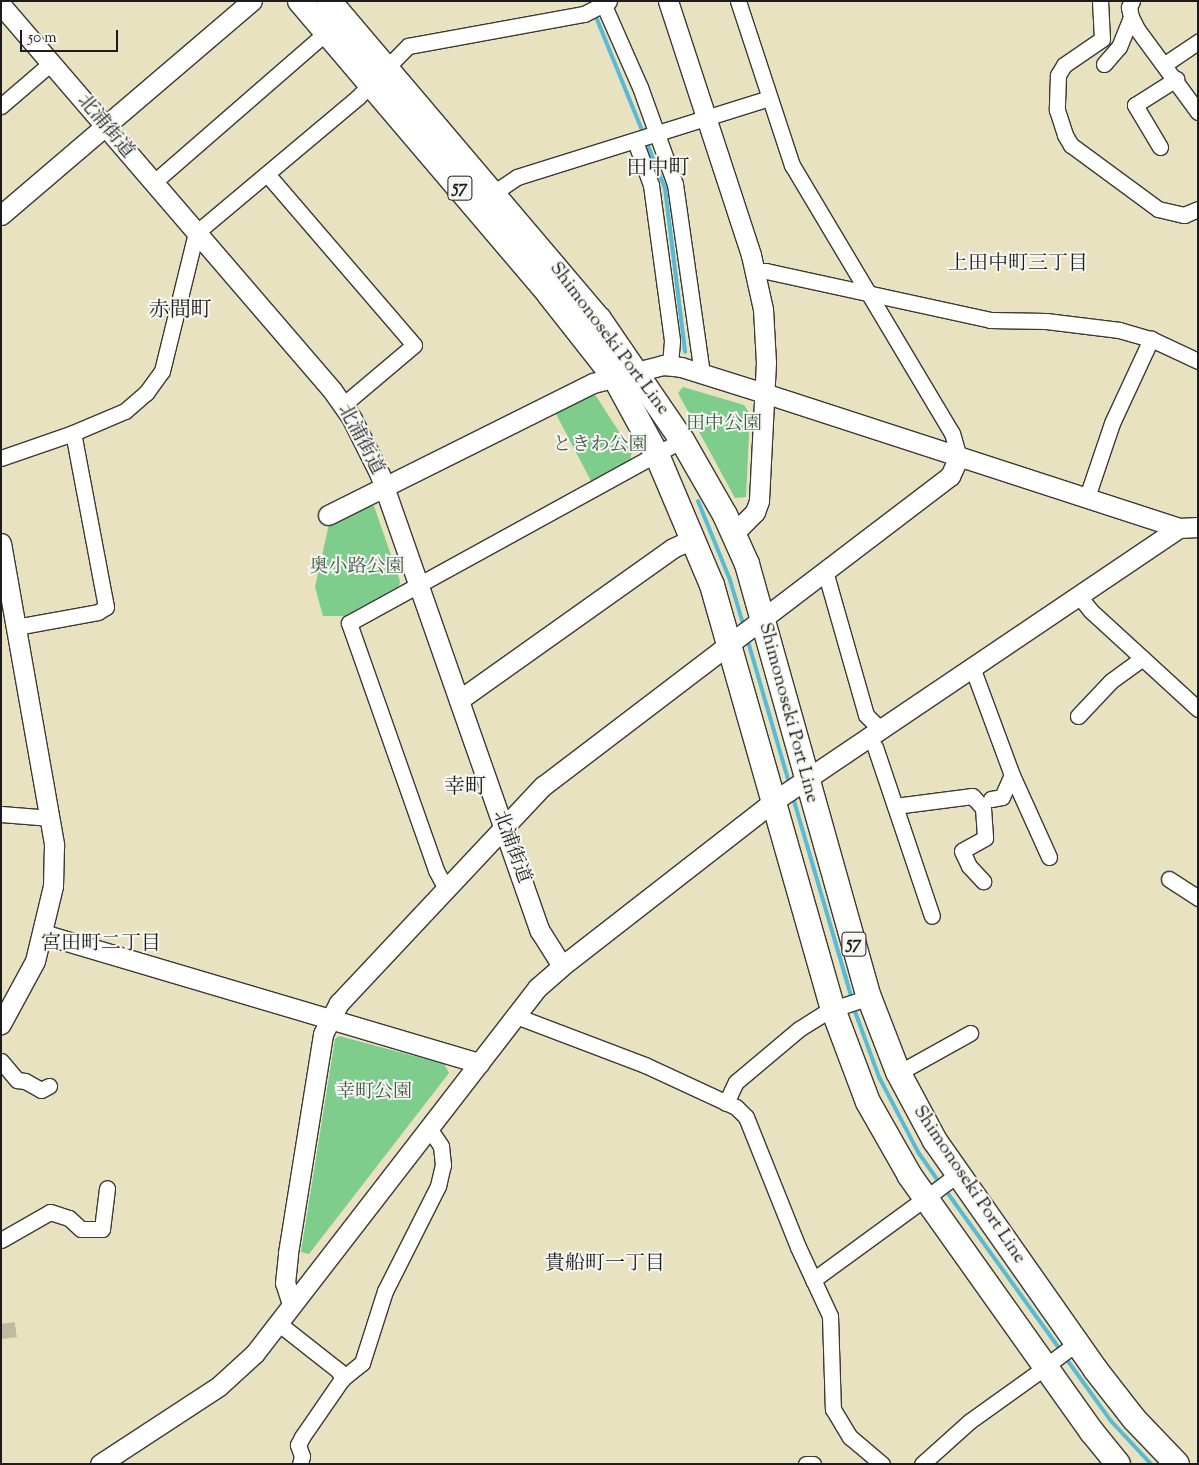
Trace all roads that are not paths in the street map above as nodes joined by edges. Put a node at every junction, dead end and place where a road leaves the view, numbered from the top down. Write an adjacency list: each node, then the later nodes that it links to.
1 (252, 1): 24 (street)
2 (300, 1): 12 (main road, Shimonoseki Port Line / 57)
3 (330, 1): 17 (main road, Shimonoseki Port Line / 57)
4 (668, 1): 23 (street)
5 (738, 1): 20 (street)
6 (1100, 1): 31 (street)
7 (1132, 1): 11 (street)
8 (603, 4): 10 (street); 25 (street)
9 (1, 5): 14 (street, 北浦街道)
10 (578, 10): 17 (street)
11 (1130, 17): 15 (street); 16 (street)
12 (327, 32): 17 (main road, Shimonoseki Port Line / 57); 29 (street)
13 (1198, 42): 16 (street)
14 (51, 63): 21 (street); 24 (street, 北浦街道)
15 (1104, 64)
16 (1165, 64): 18 (street)
17 (379, 76): 28 (street); 30 (main road, Shimonoseki Port Line / 57)
18 (1176, 79): 19 (street); 27 (street)
19 (1193, 96): 22 (street)
20 (769, 98): 23 (street); 35 (street)
21 (1, 106)
22 (1198, 112)
23 (706, 118): 25 (street); 34 (street)
24 (105, 126): 29 (street, 北浦街道); 32 (street)
25 (656, 135): 26 (street); 40 (street)
26 (637, 140): 30 (street); 38 (street)
27 (1160, 147)
28 (267, 174): 33 (street); 42 (street)
29 (153, 183): 33 (street, 北浦街道)
30 (484, 200): 39 (main road, Shimonoseki Port Line / 57)
31 (1198, 209)
32 (1, 215)
33 (196, 233): 42 (street, 北浦街道); 43 (street)
34 (755, 272): 35 (street); 41 (street)
35 (870, 293): 36 (street); 46 (street)
36 (1152, 339): 37 (street); 49 (street)
37 (1198, 361)
38 (670, 365): 39 (street); 40 (street)
39 (626, 374): 44 (main road, Shimonoseki Port Line / 57); 45 (main road, Shimonoseki Port Line / 57); 48 (street)
40 (702, 374): 41 (street)
41 (764, 393): 46 (street); 52 (street)
42 (343, 405): 48 (street, 北浦街道)
43 (73, 433): 47 (street); 59 (street)
44 (682, 440): 45 (street); 52 (main road, Shimonoseki Port Line / 57)
45 (658, 455): 53 (main road, Shimonoseki Port Line / 57); 56 (street)
46 (959, 456): 49 (street); 55 (street)
47 (1, 458)
48 (384, 487): 50 (street); 56 (street, 北浦街道)
49 (1087, 497): 51 (street)
50 (328, 515)
51 (1188, 527): 57 (street)
52 (734, 533): 58 (main road, Shimonoseki Port Line / 57)
53 (694, 538): 60 (main road, Shimonoseki Port Line / 57); 63 (street)
54 (1, 543): 59 (street)
55 (825, 571): 58 (street); 66 (street)
56 (418, 585): 63 (street, 北浦街道); 78 (street)
57 (1078, 595): 61 (street); 62 (street)
58 (759, 622): 60 (street); 69 (main road, Shimonoseki Port Line / 57)
59 (16, 627): 73 (street)
60 (732, 641): 69 (main road, Shimonoseki Port Line / 57); 74 (street)
61 (1143, 658): 64 (street); 65 (street)
62 (972, 667): 66 (street); 68 (street)
63 (459, 700): 74 (street, 北浦街道)
64 (1198, 709)
65 (1078, 716)
66 (880, 729): 69 (street)
67 (875, 747): 71 (street)
68 (1012, 775): 70 (street); 75 (street)
69 (790, 789): 82 (street); 83 (main road, Shimonoseki Port Line / 57); 84 (main road, Shimonoseki Port Line / 57)
70 (991, 799)
71 (895, 806): 77 (street); 80 (street)
72 (1, 814): 73 (street)
73 (51, 818): 81 (street)
74 (504, 828): 78 (street); 82 (street, 北浦街道)
75 (1049, 857)
76 (1170, 879): 79 (street)
77 (983, 881)
78 (446, 889): 86 (street)
79 (1198, 898)
80 (932, 916)
81 (43, 934): 86 (street); 87 (street)
82 (562, 966): 85 (street)
83 (865, 999): 84 (street); 95 (main road, Shimonoseki Port Line / 57)
84 (833, 1010): 93 (street); 97 (main road, Shimonoseki Port Line / 57)
85 (516, 1016): 90 (street); 93 (street)
86 (329, 1018): 90 (street); 100 (street)
87 (1, 1024)
88 (970, 1033): 91 (street)
89 (1, 1061): 92 (street)
90 (478, 1063): 94 (street)
91 (909, 1066)
92 (49, 1086)
93 (726, 1103): 99 (street)
94 (429, 1128): 100 (street); 104 (street)
95 (954, 1177): 97 (street); 102 (main road, Shimonoseki Port Line / 57)
96 (107, 1188): 98 (street)
97 (926, 1198): 99 (street); 103 (main road, Shimonoseki Port Line / 57)
98 (1, 1240)
99 (813, 1280): 109 (street)
100 (292, 1304): 101 (street)
101 (278, 1323): 104 (street); 105 (street)
102 (1075, 1345): 103 (street); 112 (main road, Shimonoseki Port Line / 57)
103 (1045, 1366): 110 (street); 111 (main road, Shimonoseki Port Line / 57)
104 (342, 1379): 106 (street)
105 (100, 1464)
106 (300, 1464)
107 (806, 1464): 108 (street)
108 (813, 1464)
109 (882, 1464)
110 (922, 1464)
111 (1118, 1464)
112 (1177, 1464)

